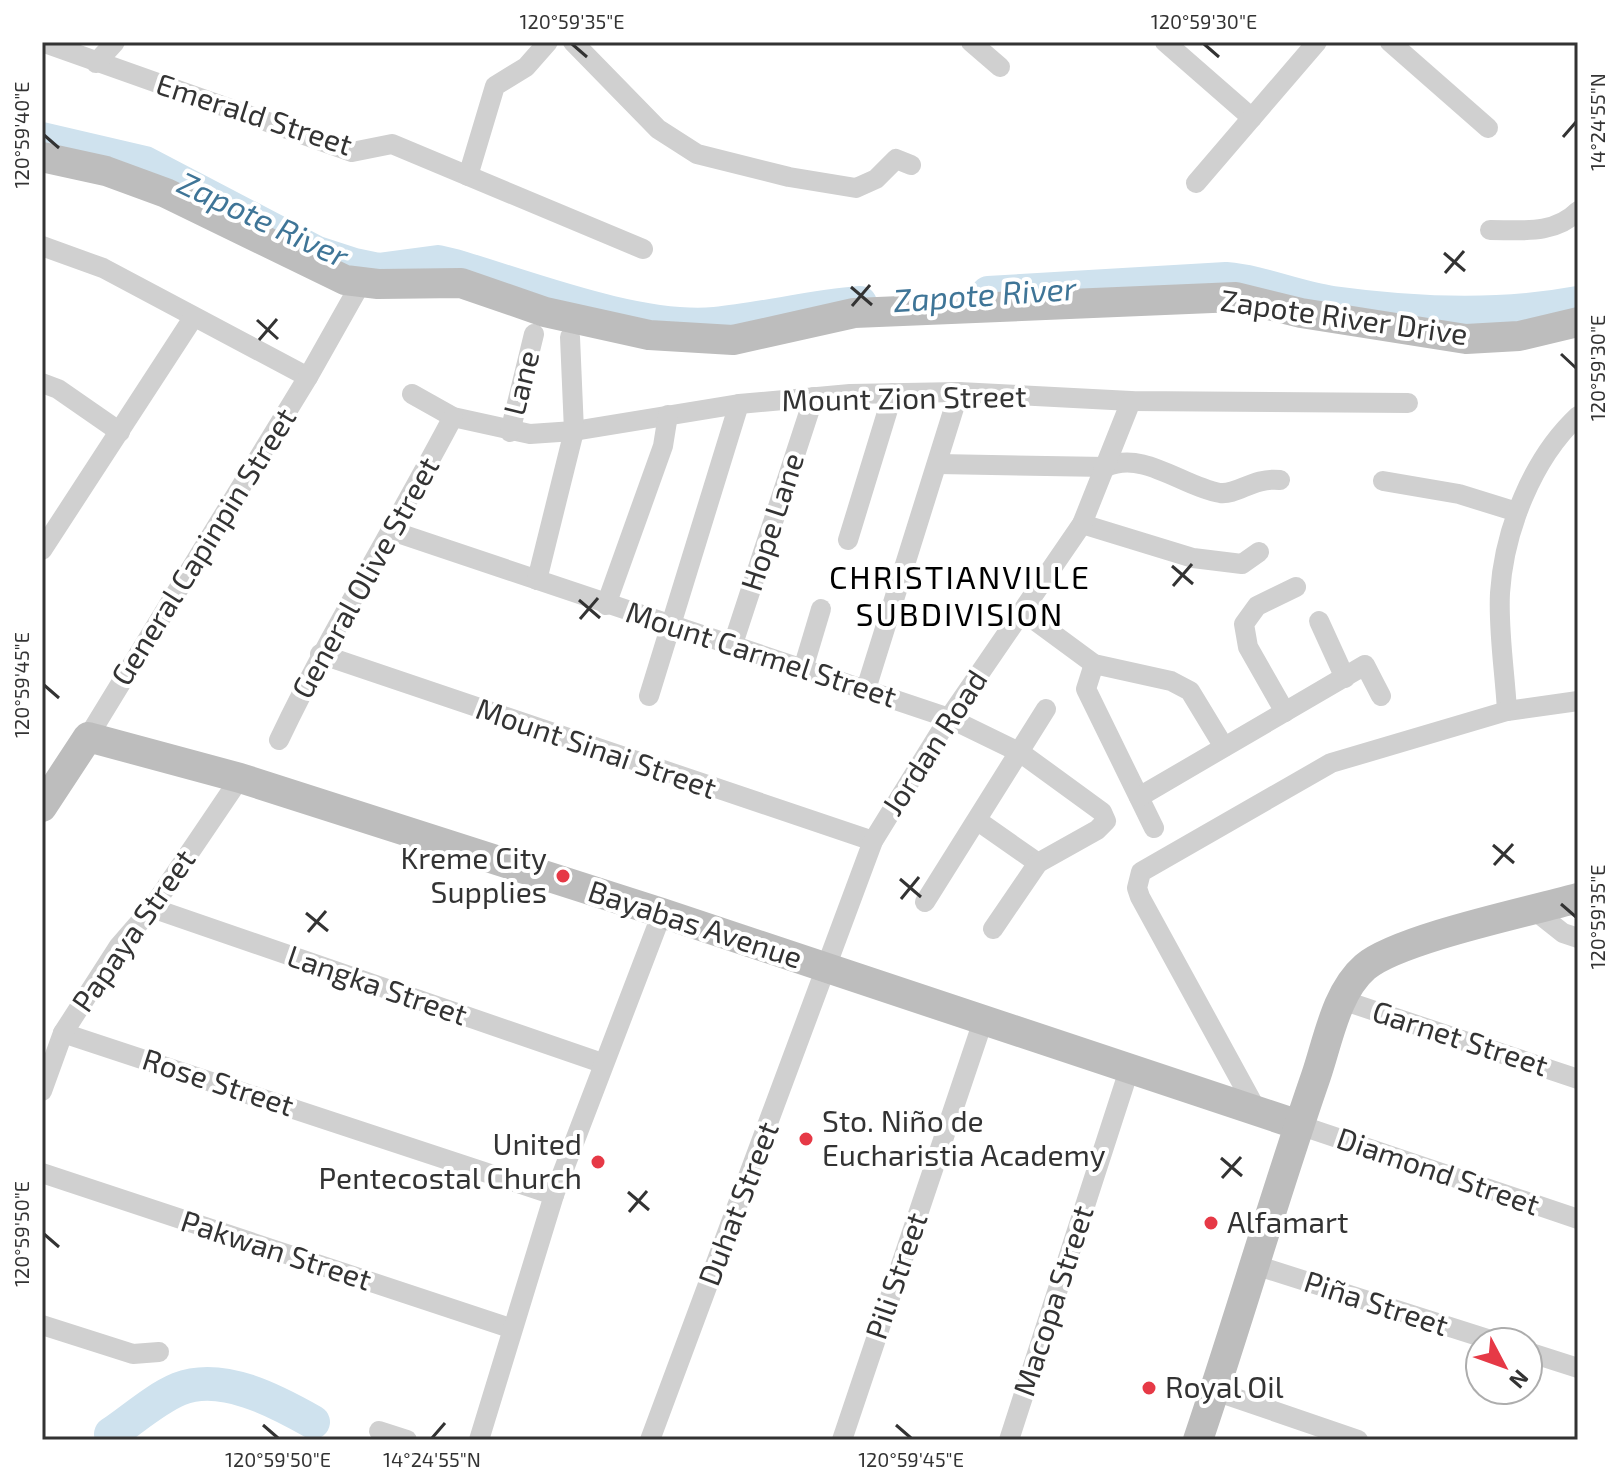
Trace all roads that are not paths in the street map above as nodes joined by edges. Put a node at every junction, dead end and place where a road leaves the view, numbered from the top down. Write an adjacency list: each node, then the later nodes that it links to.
1 (42, 42): 9 (street, Emerald Street)
2 (115, 42): 9 (street)
3 (548, 42): 15 (street)
4 (573, 42): 14 (street)
5 (971, 42): 10 (street)
6 (1165, 42): 11 (street)
7 (1317, 42): 11 (street)
8 (1390, 42): 12 (street)
9 (96, 63): 15 (street, Emerald Street)
10 (1000, 67)
11 (1252, 118): 16 (street)
12 (1488, 128)
13 (42, 157): 21 (street, Zapote River Drive)
14 (911, 165)
15 (468, 176): 20 (street, Emerald Street)
16 (1196, 183)
17 (1578, 211): 18 (street)
18 (1490, 230)
19 (42, 246): 22 (street)
20 (643, 249)
21 (361, 283): 23 (street, Zapote River Drive); 26 (street, General Capinpin Street)
22 (193, 318): 26 (street); 39 (street)
23 (1578, 322)
24 (534, 334): 40 (street, Lane)
25 (570, 337): 38 (street)
26 (308, 377): 71 (street, General Capinpin Street)
27 (42, 383): 39 (street)
28 (959, 392): 29 (street, Mount Zion Street); 32 (street, Mount Zion Street); 41 (street)
29 (893, 393): 31 (street, Mount Zion Street); 49 (street)
30 (412, 394): 37 (street, Mount Zion Street)
31 (814, 397): 34 (street, Mount Zion Street); 58 (street, Hope Lane)
32 (1131, 401): 33 (street, Mount Zion Street); 42 (street, Jordan Road)
33 (1408, 403)
34 (739, 404): 35 (street, Mount Zion Street); 57 (street)
35 (668, 415): 38 (street, Mount Zion Street); 53 (street)
36 (1578, 416): 45 (street)
37 (453, 417): 40 (street, Mount Zion Street); 47 (street, General Olive Street)
38 (574, 431): 40 (street, Mount Zion Street); 51 (street)
39 (120, 432): 48 (street)
40 (510, 432)
41 (938, 464): 42 (street); 63 (street)
42 (1106, 467): 43 (street); 46 (street, Jordan Road)
43 (1280, 480)
44 (1383, 481): 45 (street)
45 (1517, 512): 68 (street)
46 (1082, 524): 50 (street); 55 (street, Jordan Road)
47 (392, 531): 51 (street, Mount Carmel Street); 59 (street, General Olive Street)
48 (45, 540)
49 (848, 540)
50 (1259, 552)
51 (537, 580): 53 (street, Mount Carmel Street)
52 (1296, 587): 69 (street)
53 (606, 605): 57 (street, Mount Carmel Street)
54 (821, 609): 61 (street)
55 (1022, 611): 60 (street); 70 (street, Jordan Road)
56 (1319, 621): 62 (street)
57 (668, 625): 58 (street, Mount Carmel Street); 64 (street)
58 (732, 647): 61 (street, Mount Carmel Street)
59 (320, 654): 72 (street, General Olive Street); 80 (street, Mount Sinai Street)
60 (1094, 664): 73 (street); 76 (street)
61 (803, 669): 63 (street, Mount Carmel Street)
62 (1345, 678): 65 (street); 69 (street)
63 (866, 689): 70 (street, Mount Carmel Street)
64 (649, 696)
65 (1381, 696)
66 (1578, 701): 68 (street)
67 (1046, 709): 74 (street)
68 (1507, 711): 97 (street)
69 (1285, 712): 73 (street)
70 (949, 718): 74 (street, Mount Carmel Street); 80 (street, Jordan Road)
71 (88, 737): 75 (street, Bayabas Avenue); 77 (street, General Capinpin Street)
72 (279, 740)
73 (1224, 747): 76 (street)
74 (1021, 753): 78 (street); 81 (street, Mount Carmel Street)
75 (240, 778): 84 (street, Papaya Street); 86 (street, Bayabas Avenue)
76 (1139, 797): 79 (street)
77 (42, 807)
78 (978, 821): 81 (street); 83 (street)
79 (1154, 828)
80 (873, 841): 89 (street, Jordan Road)
81 (1038, 863): 87 (street)
82 (1578, 898): 85 (street)
83 (925, 902)
84 (152, 908): 92 (street, Papaya Street); 93 (street, Langka Street)
85 (1534, 910): 88 (street); 90 (street)
86 (662, 913): 89 (street, Bayabas Avenue); 93 (street)
87 (993, 929)
88 (1578, 938)
89 (827, 968): 91 (street, Bayabas Avenue); 113 (street, Duhat Street)
90 (1342, 1000): 95 (street, Garnet Street); 98 (street)
91 (983, 1021): 94 (street, Bayabas Avenue); 114 (street, Pili Street)
92 (63, 1033): 96 (street, Papaya Street); 100 (street, Rose Street)
93 (602, 1063): 100 (street)
94 (1129, 1070): 97 (street, Bayabas Avenue); 115 (street, Macopa Street)
95 (1578, 1079)
96 (42, 1091)
97 (1256, 1109): 98 (street, Bayabas Avenue)
98 (1299, 1125): 101 (street, Diamond Street); 102 (street)
99 (42, 1173): 104 (street, Pakwan Street)
100 (554, 1195): 104 (street)
101 (1578, 1219)
102 (1255, 1265): 105 (street, Piña Street); 109 (street)
103 (42, 1325): 106 (street)
104 (510, 1328): 112 (street)
105 (1464, 1332)
106 (159, 1352)
107 (1544, 1357): 108 (street)
108 (1578, 1368)
109 (1215, 1391): 116 (street); 117 (street)
110 (379, 1431): 111 (street)
111 (407, 1440)
112 (479, 1440)
113 (650, 1440)
114 (842, 1440)
115 (1009, 1440)
116 (1198, 1440)
117 (1358, 1440)

